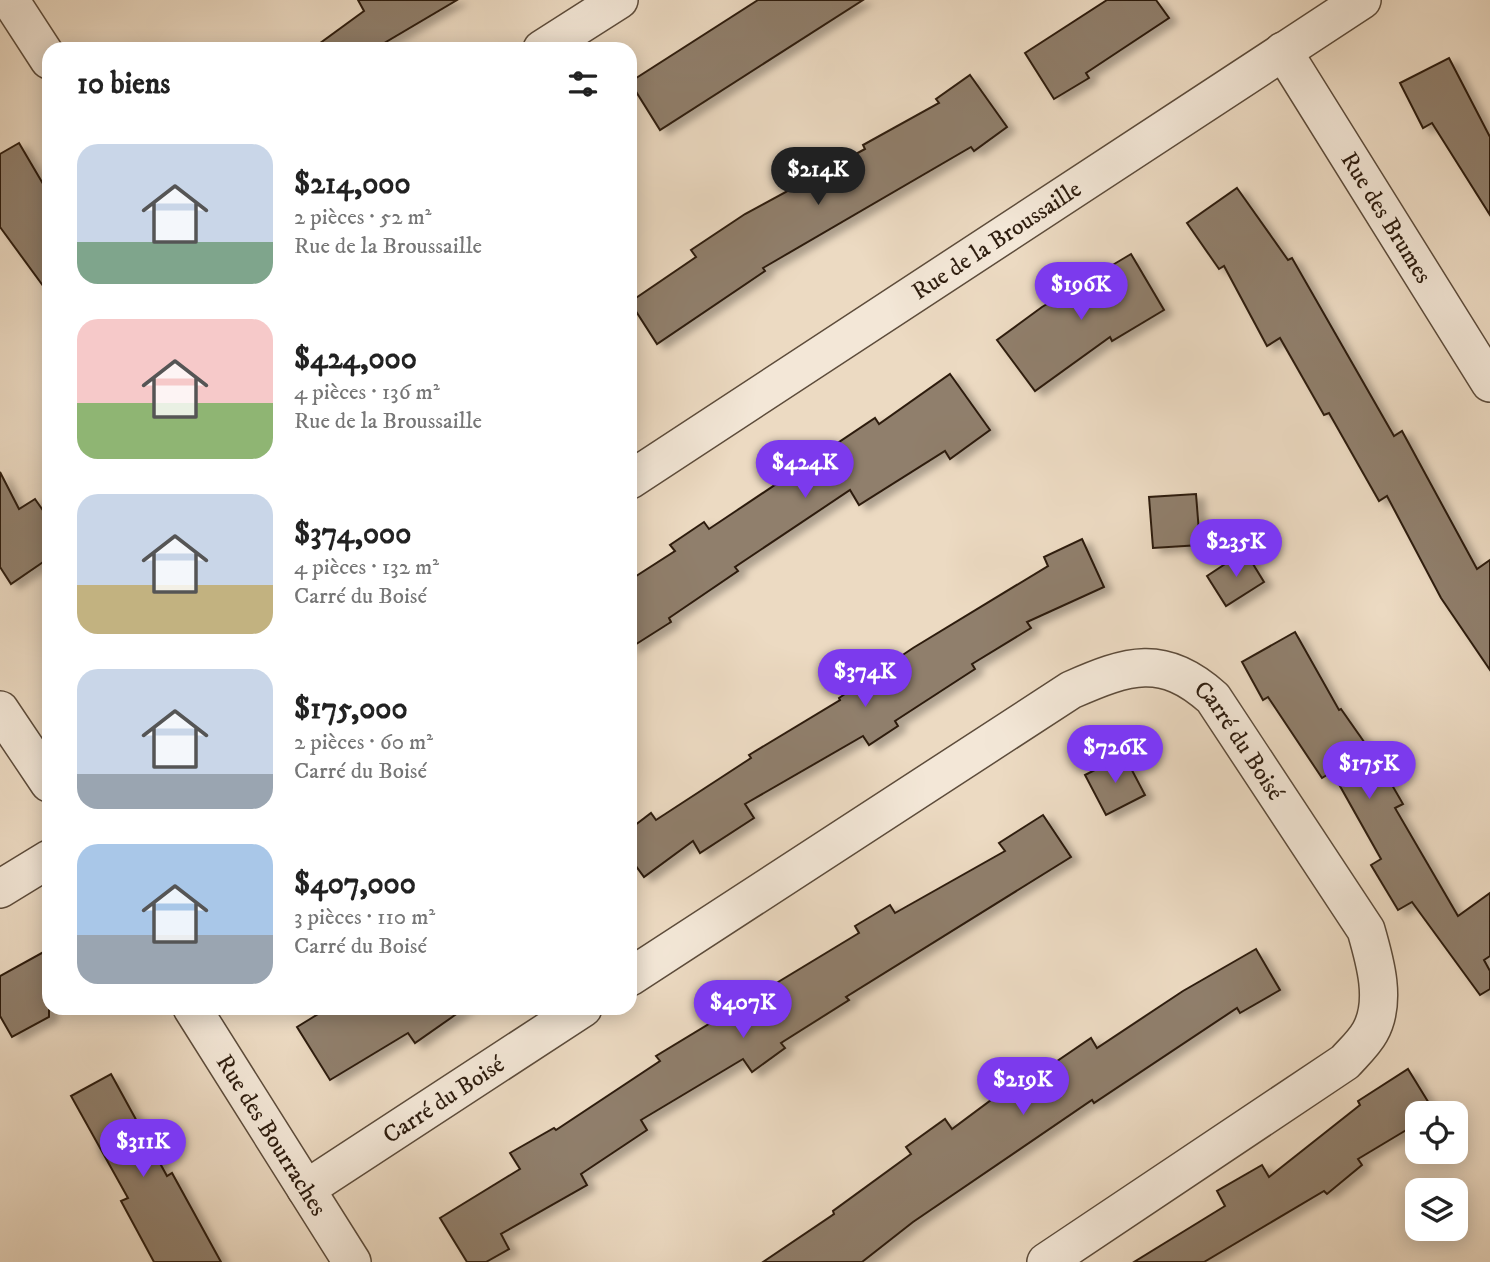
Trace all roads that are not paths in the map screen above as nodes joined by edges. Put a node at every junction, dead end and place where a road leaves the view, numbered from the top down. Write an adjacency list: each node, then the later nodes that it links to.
1 (10, 0): 5 (street)
2 (619, 0): 4 (street)
3 (1362, 0): 6 (street, Rue de la Broussaille)
4 (553, 42)
5 (42, 49)
6 (1283, 51): 7 (street, Rue des Brumes); 8 (street, Rue de la Broussaille)
7 (1490, 383)
8 (637, 475)
9 (0, 710): 10 (street)
10 (42, 773)
11 (42, 863): 12 (street)
12 (0, 890)
13 (637, 972): 18 (street, Carré du Boisé)
14 (196, 1015): 16 (street, Rue des Bourraches)
15 (572, 1015): 16 (street, Carré du Boisé)
16 (306, 1189): 17 (street, Rue des Bourraches)
17 (352, 1262)
18 (1046, 1262)

